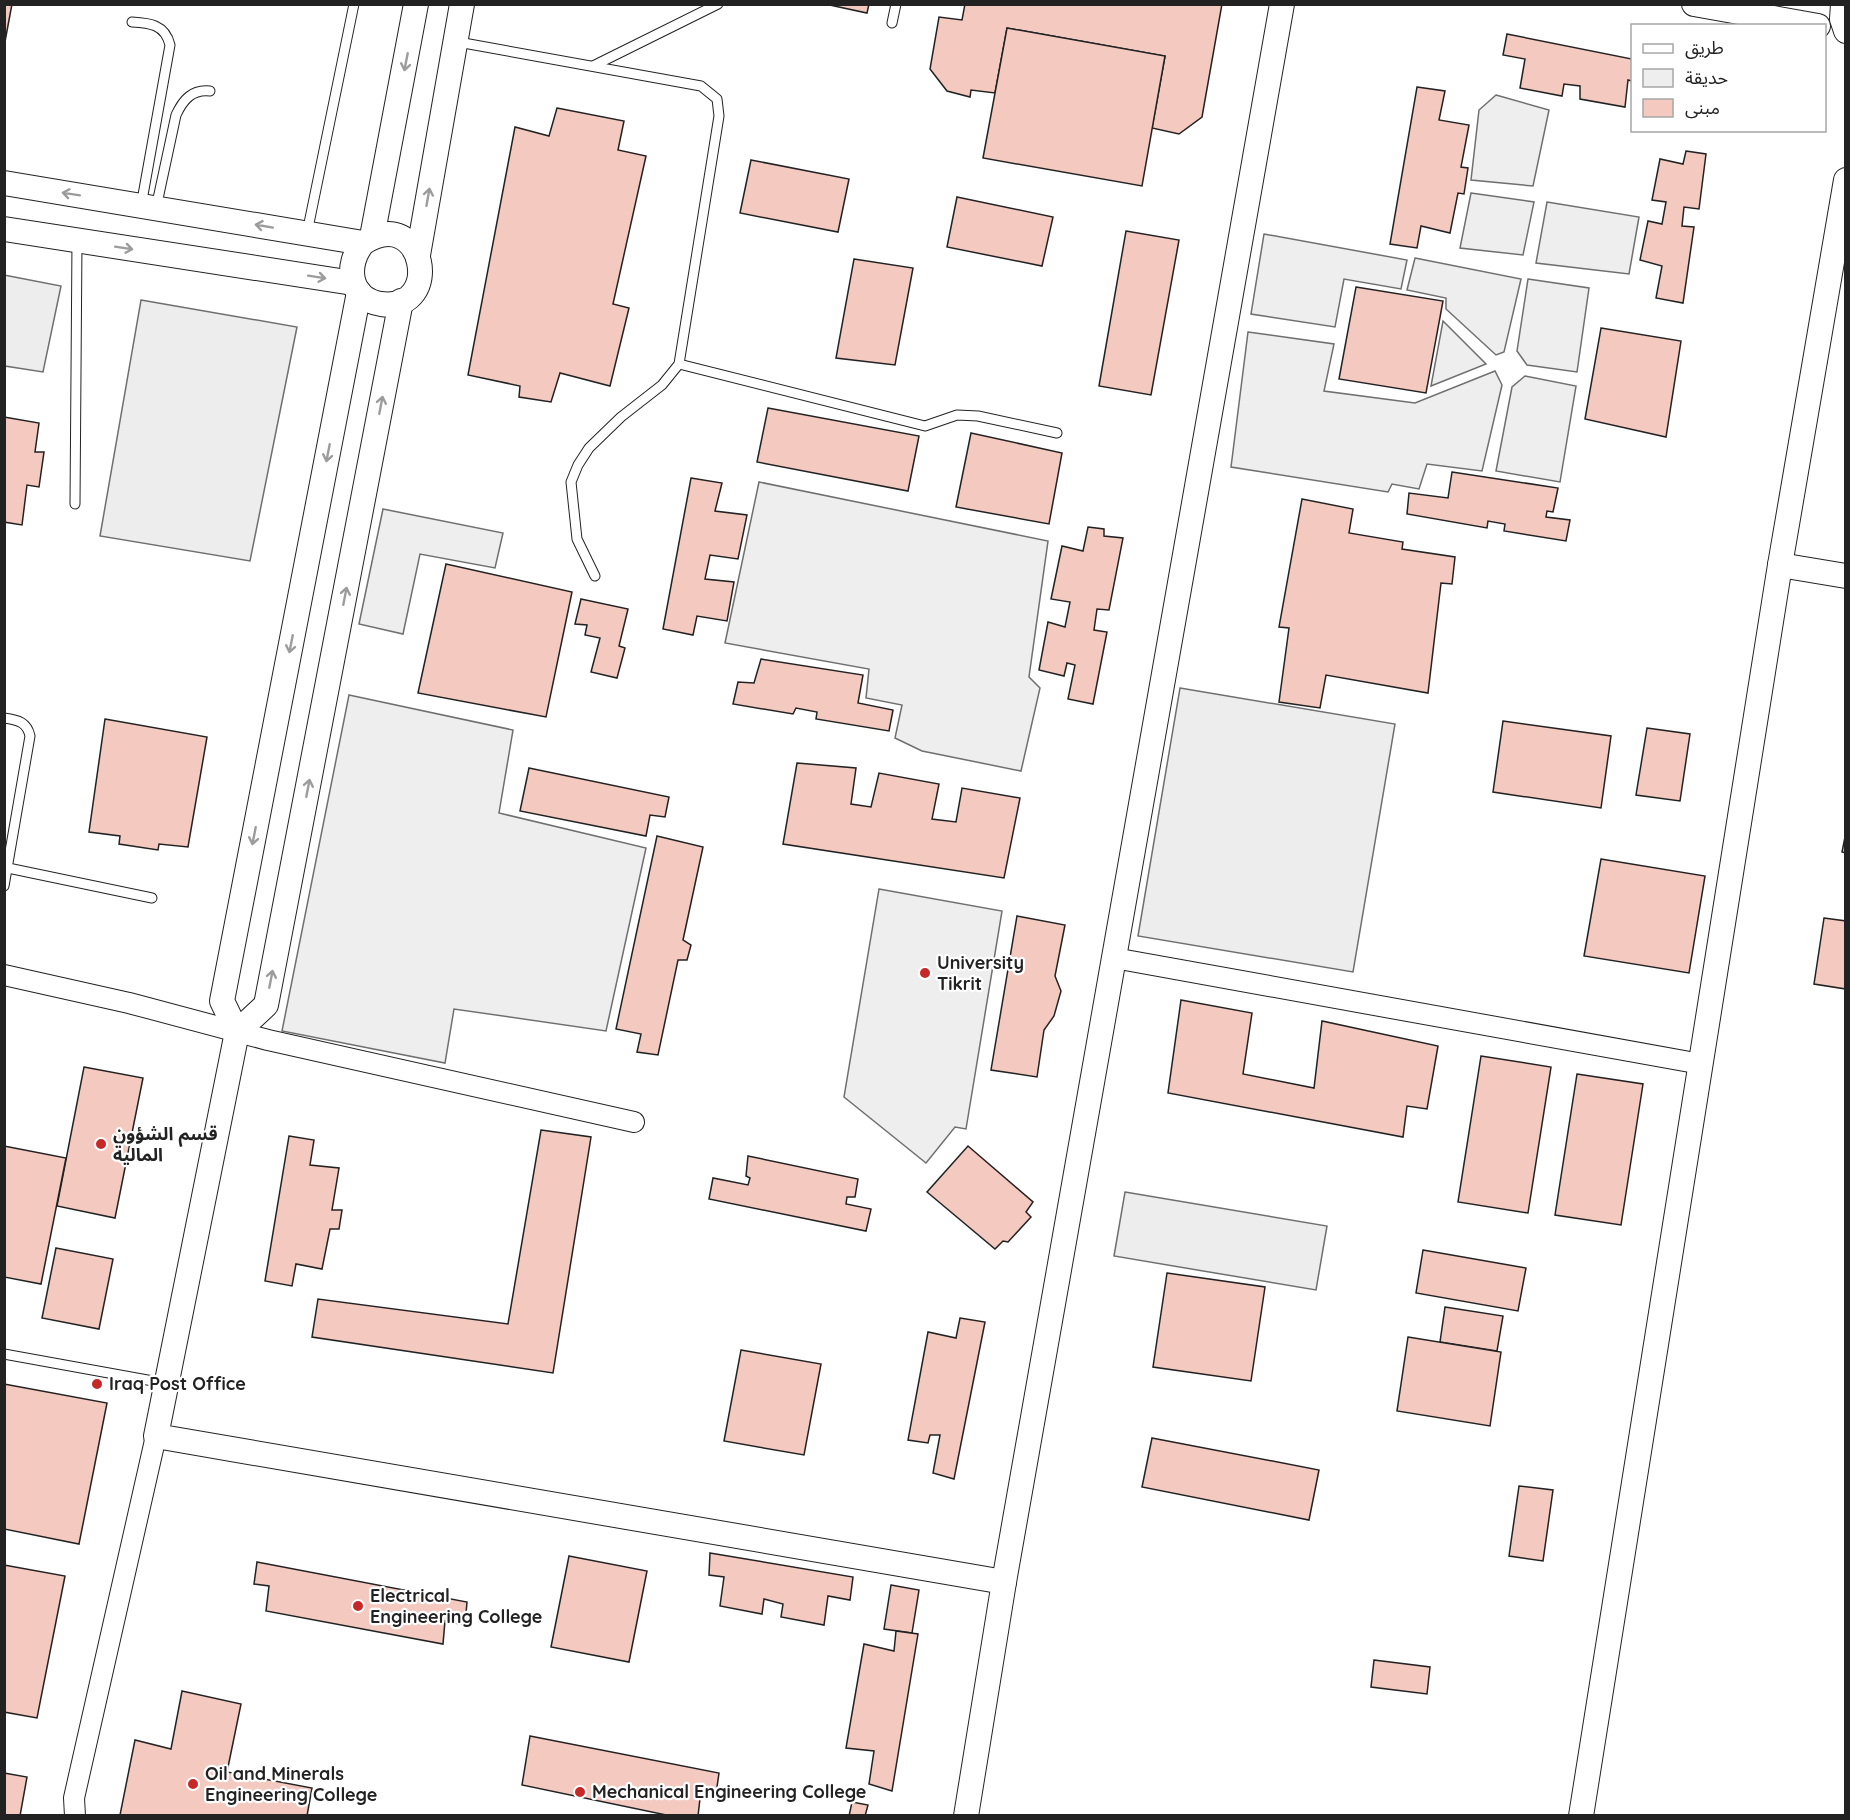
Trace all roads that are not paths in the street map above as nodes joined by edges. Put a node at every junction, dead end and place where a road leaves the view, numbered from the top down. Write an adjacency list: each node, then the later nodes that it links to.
1 (354, 4): 20 (lane)
2 (416, 4): 21 (street, one-way to 21)
3 (462, 4): 13 (street)
4 (718, 4): 14 (lane)
5 (896, 4): 10 (lane)
6 (1282, 4): 36 (street)
7 (1694, 4): 11 (street)
8 (1843, 4): 12 (street)
9 (132, 22): 18 (lane)
10 (892, 23)
11 (1807, 24)
12 (1838, 29)
13 (455, 41): 14 (lane); 23 (street, one-way to 13)
14 (593, 66): 26 (lane)
15 (210, 91): 18 (lane)
16 (1845, 180): 29 (street)
17 (4, 183): 18 (street, one-way to 17)
18 (149, 207): 20 (street, one-way to 18)
19 (4, 229): 22 (street)
20 (307, 233): 21 (street)
21 (367, 240): 23 (street); 24 (street)
22 (77, 241): 24 (street, one-way to 24); 28 (lane)
23 (418, 255): 25 (street)
24 (356, 288): 25 (street); 38 (street, one-way to 38)
25 (402, 301): 38 (street, one-way to 25)
26 (679, 364): 27 (lane); 30 (lane)
27 (1057, 433)
28 (75, 504)
29 (1780, 565): 31 (street); 39 (street)
30 (595, 576)
31 (1845, 576)
32 (4, 717): 33 (lane)
33 (8, 868): 34 (lane); 35 (lane)
34 (4, 886)
35 (152, 898)
36 (1114, 958): 39 (street); 44 (street)
37 (4, 975): 38 (street)
38 (237, 1032): 40 (street); 42 (street)
39 (1701, 1064): 47 (street)
40 (634, 1122)
41 (4, 1354): 42 (lane)
42 (167, 1384): 43 (street)
43 (156, 1436): 44 (street); 45 (street)
44 (1004, 1582): 46 (street)
45 (75, 1815)
46 (966, 1815)
47 (1581, 1815)

